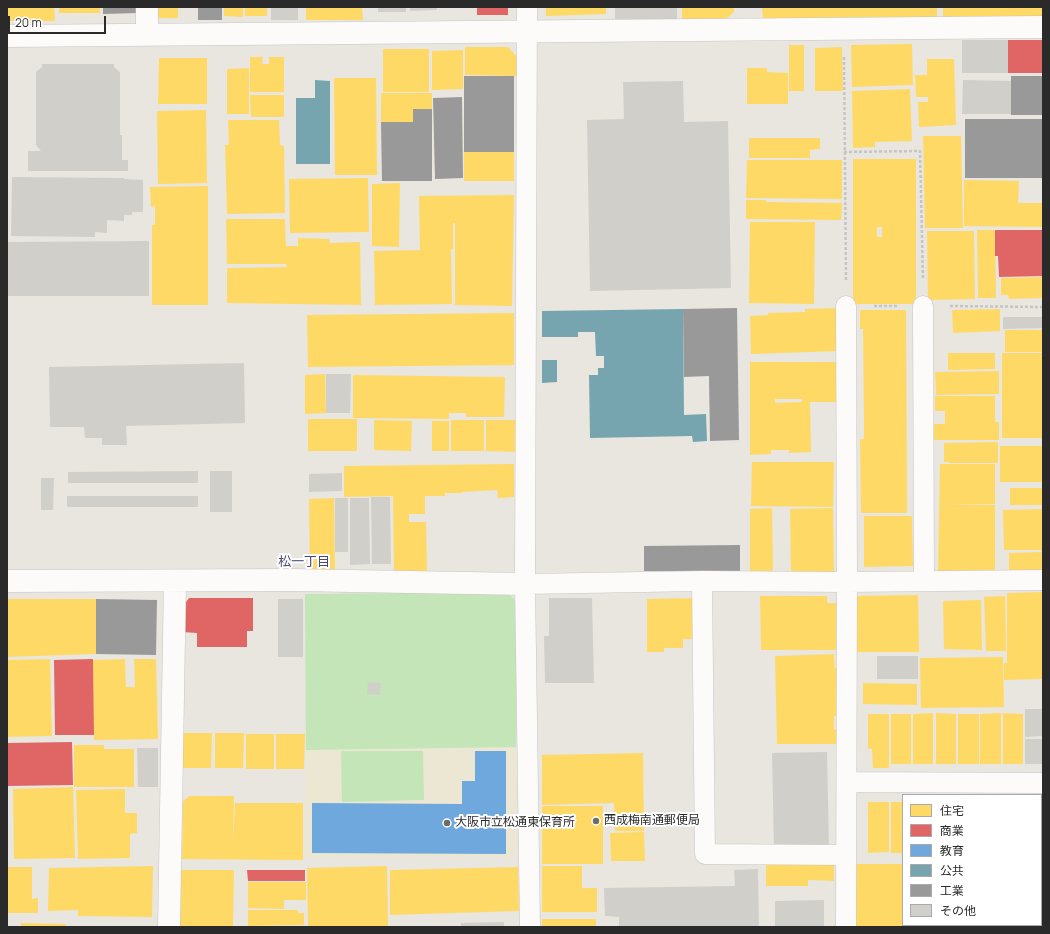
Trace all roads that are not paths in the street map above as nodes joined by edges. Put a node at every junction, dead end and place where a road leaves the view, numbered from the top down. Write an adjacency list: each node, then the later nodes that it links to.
1 (147, 7): 5 (street)
2 (527, 7): 4 (lane)
3 (1043, 27): 4 (street)
4 (528, 31): 5 (street); 15 (lane)
5 (147, 34): 6 (street)
6 (7, 36)
7 (846, 306): 14 (lane)
8 (923, 306): 9 (lane)
9 (924, 580): 10 (lane); 14 (lane)
10 (1043, 580)
11 (7, 581): 12 (street)
12 (175, 581): 15 (street); 19 (street)
13 (702, 581): 14 (lane); 15 (lane); 18 (lane)
14 (847, 582): 16 (lane)
15 (525, 584): 20 (lane)
16 (847, 782): 17 (lane); 18 (lane)
17 (1043, 783)
18 (846, 855): 21 (lane)
19 (168, 927)
20 (530, 927)
21 (846, 927)

